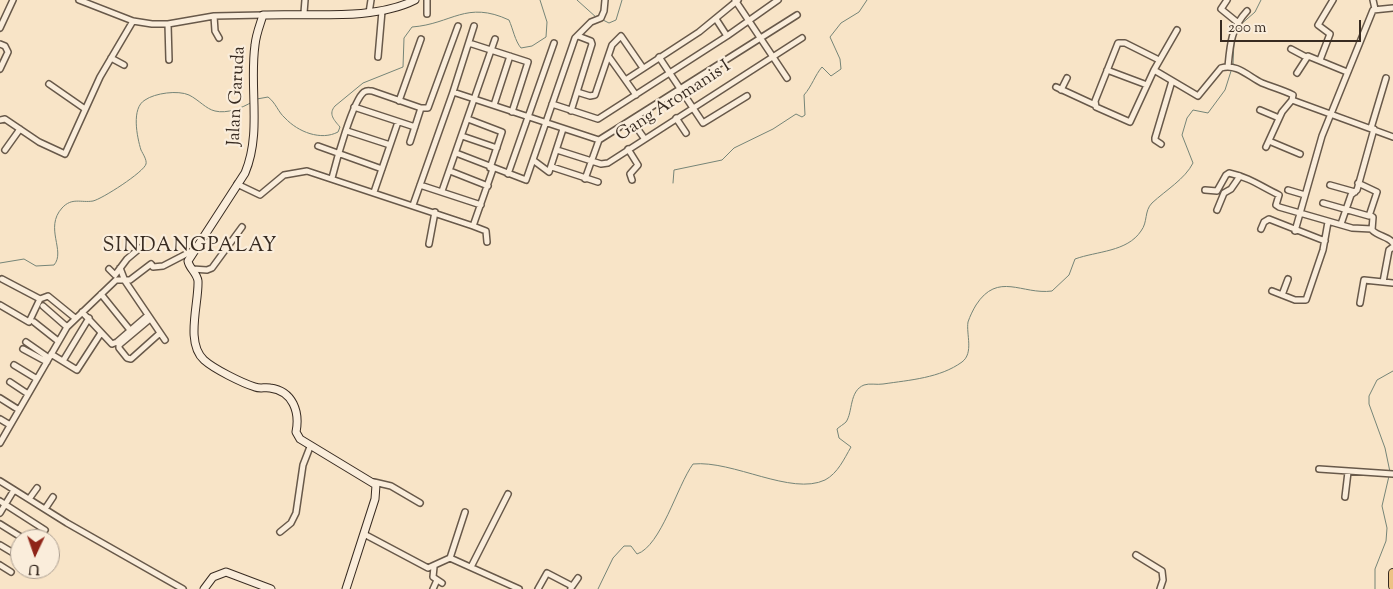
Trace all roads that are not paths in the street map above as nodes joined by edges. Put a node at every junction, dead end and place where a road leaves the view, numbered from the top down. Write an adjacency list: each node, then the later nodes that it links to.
1 (13, 0): 31 (street)
2 (79, 0): 13 (street)
3 (305, 0): 18 (street)
4 (371, 0): 19 (street)
5 (415, 0): 16 (street)
6 (427, 0): 20 (street)
7 (605, 0): 33 (street)
8 (778, 0): 25 (street)
9 (1228, 0): 27 (street)
10 (1333, 0): 54 (street)
11 (1373, 0): 15 (street)
12 (736, 1): 24 (street); 25 (street)
13 (91, 3): 26 (street)
14 (1393, 8): 15 (street)
15 (1374, 10): 61 (street)
16 (382, 11): 19 (street); 48 (street)
17 (1247, 11): 27 (street)
18 (304, 13): 19 (street); 21 (street)
19 (369, 13)
20 (427, 14)
21 (264, 15): 23 (street); 132 (street, Jalan Garuda)
22 (797, 15): 36 (street)
23 (214, 16): 28 (street); 35 (street)
24 (716, 19): 34 (street); 50 (street)
25 (748, 20): 34 (street); 36 (street)
26 (133, 21): 28 (street); 51 (street)
27 (1237, 22): 57 (street)
28 (168, 24): 52 (street)
29 (458, 26): 84 (street)
30 (474, 26): 40 (street)
31 (0, 28)
32 (1176, 30): 53 (street)
33 (578, 36): 73 (street); 79 (street)
34 (727, 36): 62 (street)
35 (220, 38)
36 (760, 38): 46 (street); 71 (street)
37 (802, 38): 46 (street, Gang Aromanis I)
38 (421, 39): 78 (street)
39 (495, 39): 44 (street)
40 (469, 43): 44 (street); 72 (street)
41 (554, 43): 90 (street)
42 (0, 44): 58 (street)
43 (1291, 49): 47 (street)
44 (491, 50): 45 (street); 76 (street)
45 (510, 56): 80 (street); 88 (street)
46 (772, 56): 64 (street); 83 (street, Gang Aromanis I)
47 (1306, 56): 54 (street); 63 (street)
48 (378, 57)
49 (610, 57): 56 (street); 67 (street); 73 (street)
50 (659, 57): 56 (street); 62 (street)
51 (111, 58): 55 (street); 85 (street)
52 (169, 60)
53 (1159, 60): 59 (street); 60 (street)
54 (1320, 60): 61 (street)
55 (124, 65)
56 (643, 68): 67 (street)
57 (1229, 68): 68 (street); 77 (street)
58 (0, 69)
59 (1107, 70): 70 (street); 81 (street)
60 (1154, 70): 68 (street); 70 (street)
61 (1347, 72): 89 (street)
62 (669, 73): 71 (street); 74 (street)
63 (1297, 73)
64 (787, 78)
65 (1067, 78): 81 (street)
66 (1386, 78): 101 (street)
67 (626, 79): 74 (street)
68 (1172, 81): 109 (street)
69 (48, 84): 85 (street)
70 (1147, 85): 81 (street)
71 (681, 90): 83 (street); 95 (street)
72 (453, 92): 76 (street); 133 (street)
73 (577, 92): 87 (street)
74 (636, 95): 87 (street)
75 (748, 96): 83 (street)
76 (474, 99): 80 (street); 93 (street)
77 (1292, 100): 89 (street); 92 (street)
78 (399, 101): 82 (street); 84 (street)
79 (552, 104): 87 (street); 97 (street)
80 (494, 105): 88 (street)
81 (1095, 105)
82 (354, 107): 96 (street); 102 (street)
83 (692, 107): 91 (street, Gang Aromanis I)
84 (421, 108): 98 (street)
85 (85, 109): 99 (street)
86 (1260, 110): 92 (street)
87 (571, 111)
88 (512, 112): 90 (street)
89 (1331, 114): 101 (street); 141 (street)
90 (528, 118): 97 (street); 125 (street)
91 (676, 118): 103 (street); 106 (street, Gang Aromanis I)
92 (1279, 118): 118 (street)
93 (468, 119): 104 (street); 112 (street)
94 (0, 120): 99 (street)
95 (632, 121): 106 (street); 107 (street)
96 (398, 122): 98 (street); 110 (street)
97 (545, 123): 100 (street); 119 (street)
98 (415, 128): 108 (street)
99 (20, 129): 114 (street)
100 (563, 129): 107 (street); 115 (street)
101 (1373, 129): 105 (street); 131 (street)
102 (347, 131): 110 (street); 117 (street)
103 (686, 134)
104 (462, 136): 112 (street); 116 (street)
105 (1393, 137)
106 (644, 138): 113 (street, Gang Aromanis I)
107 (599, 140): 120 (street)
108 (410, 142)
109 (1161, 144)
110 (390, 145): 123 (street)
111 (318, 146): 117 (street)
112 (497, 148): 122 (street)
113 (628, 149): 120 (street, Gang Aromanis I); 129 (street)
114 (5, 150)
115 (557, 150): 120 (street, Gang Aromanis I); 121 (street)
116 (456, 153): 122 (street); 124 (street)
117 (339, 154): 123 (street); 127 (street)
118 (1300, 154)
119 (533, 160): 121 (street); 125 (street)
120 (591, 161): 128 (street)
121 (552, 167): 128 (street)
122 (491, 168): 125 (street); 135 (street)
123 (382, 169): 139 (street)
124 (450, 171): 135 (street); 138 (street)
125 (508, 174)
126 (1240, 176): 136 (street); 146 (street); 148 (street)
127 (332, 178): 132 (street); 139 (street)
128 (585, 179): 130 (street)
129 (632, 180)
130 (598, 182)
131 (1358, 183): 140 (street); 149 (street)
132 (237, 184): 162 (street, Jalan Garuda)
133 (420, 185): 138 (street); 143 (street)
134 (1330, 185): 140 (street)
135 (488, 186): 144 (street)
136 (1205, 190)
137 (1288, 190): 141 (street)
138 (442, 191): 144 (street)
139 (374, 192): 143 (street)
140 (1355, 192): 145 (street)
141 (1305, 195): 148 (street)
142 (1323, 203): 145 (street)
143 (413, 205): 147 (street)
144 (481, 205): 152 (street)
145 (1346, 208): 149 (street); 151 (street)
146 (1217, 210)
147 (436, 212): 152 (street); 159 (street)
148 (1299, 214): 150 (street); 156 (street)
149 (1370, 215): 155 (street)
150 (1328, 222): 151 (street); 157 (street)
151 (1341, 224): 155 (street)
152 (473, 226): 158 (street)
153 (242, 227): 165 (street)
154 (1261, 229): 156 (street)
155 (1372, 229): 160 (street)
156 (1295, 231): 157 (street)
157 (1325, 241): 173 (street)
158 (487, 242)
159 (429, 244)
160 (1393, 245): 169 (street)
161 (140, 248): 163 (street)
162 (192, 251): 165 (street); 168 (street)
163 (120, 268): 164 (street); 168 (street)
164 (109, 269)
165 (192, 269): 202 (street)
166 (2, 279): 174 (street)
167 (1288, 279): 173 (street)
168 (125, 281): 172 (street); 179 (street)
169 (1384, 282): 170 (street); 175 (street)
170 (1393, 283)
171 (1272, 291): 173 (street)
172 (101, 294): 178 (street); 184 (street)
173 (1282, 295)
174 (40, 299): 176 (street); 180 (street)
175 (1360, 302)
176 (0, 305)
177 (43, 306): 183 (street)
178 (82, 312): 180 (street); 181 (street)
179 (148, 317): 184 (street); 186 (street); 186 (street)
180 (75, 318): 183 (street)
181 (88, 318): 185 (street); 192 (street)
182 (34, 322): 188 (street)
183 (67, 327): 188 (street)
184 (130, 330): 185 (street)
185 (101, 333): 192 (street)
186 (160, 333): 187 (street)
187 (165, 340)
188 (58, 341): 191 (street)
189 (26, 342): 191 (street)
190 (23, 349): 191 (street)
191 (49, 358): 192 (street); 194 (street)
192 (63, 361)
193 (14, 365): 194 (street)
194 (37, 379): 196 (street)
195 (10, 382): 196 (street)
196 (28, 394): 198 (street)
197 (0, 398): 198 (street)
198 (19, 410): 200 (street)
199 (0, 419): 200 (street)
200 (10, 425): 201 (street)
201 (0, 442)
202 (310, 447): 207 (street); 220 (street)
203 (1319, 469): 204 (street)
204 (1348, 472): 205 (street); 212 (street)
205 (1393, 474)
206 (0, 481): 209 (street)
207 (374, 482): 215 (street); 221 (street)
208 (37, 488): 213 (street)
209 (14, 490): 213 (street); 214 (street)
210 (508, 494): 225 (street)
211 (52, 497): 216 (street)
212 (1345, 497)
213 (29, 499): 216 (street)
214 (3, 503): 218 (street); 219 (street)
215 (420, 503)
216 (44, 509): 230 (street)
217 (465, 512): 223 (street)
218 (0, 513)
219 (43, 529)
220 (280, 532)
221 (364, 534): 224 (street); 233 (street)
222 (1136, 555): 237 (street)
223 (450, 558): 224 (street); 225 (street)
224 (434, 567): 234 (street)
225 (471, 567): 235 (street)
226 (1393, 573): 228 (main road)
227 (578, 578): 229 (street)
228 (1393, 586)
229 (571, 588): 236 (street)
230 (183, 589)
231 (204, 589): 232 (street)
232 (271, 589)
233 (346, 589)
234 (433, 589)
235 (519, 589)
236 (538, 589)
237 (1160, 589)

